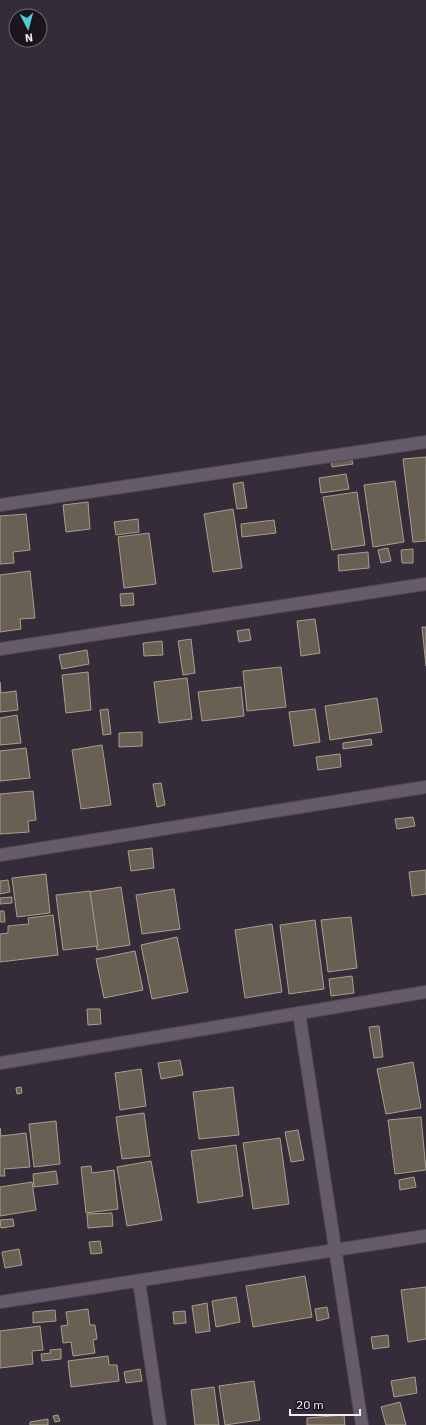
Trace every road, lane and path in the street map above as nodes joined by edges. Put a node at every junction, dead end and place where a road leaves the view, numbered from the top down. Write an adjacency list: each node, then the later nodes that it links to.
1 (426, 442): 2 (street)
2 (0, 505)
3 (426, 584): 4 (street)
4 (0, 648)
5 (426, 787): 6 (street)
6 (0, 855)
7 (426, 992): 8 (street)
8 (299, 1013): 9 (street); 11 (street)
9 (0, 1063)
10 (426, 1236): 11 (street)
11 (335, 1250): 12 (street); 15 (street)
12 (139, 1281): 13 (street); 14 (street)
13 (0, 1302)
14 (160, 1425)
15 (362, 1425)

